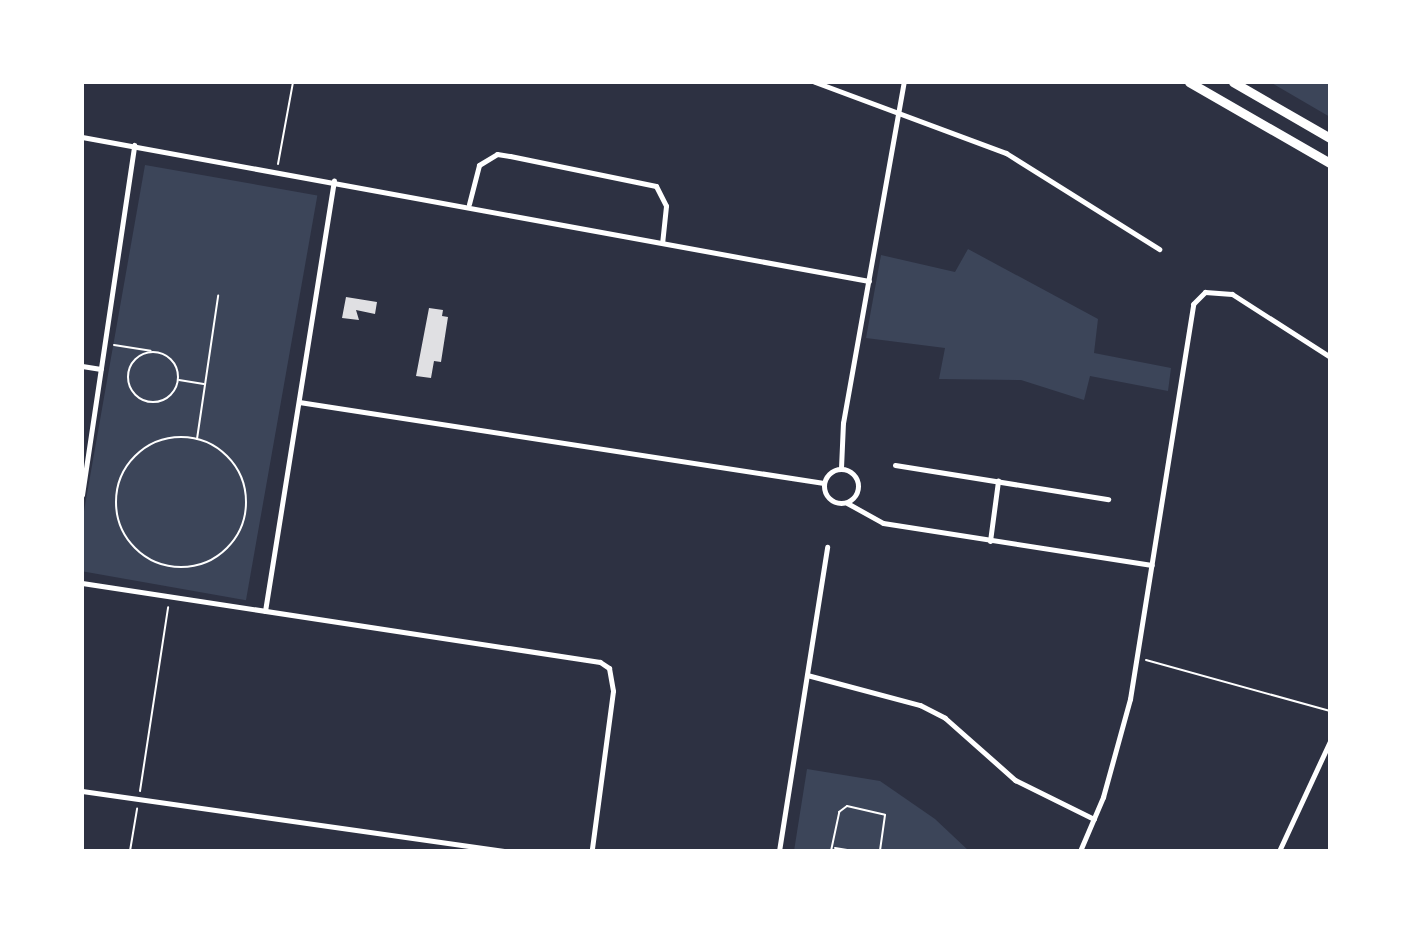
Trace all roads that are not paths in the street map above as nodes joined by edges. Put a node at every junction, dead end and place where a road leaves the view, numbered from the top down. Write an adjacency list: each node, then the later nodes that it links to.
1 (815, 82): 5 (street)
2 (904, 82): 5 (street)
3 (1189, 82): 9 (highway)
4 (1233, 82): 7 (highway)
5 (896, 111): 13 (street); 14 (street)
6 (82, 137): 8 (street)
7 (1330, 138)
8 (134, 145): 10 (street); 17 (street)
9 (1330, 163)
10 (335, 181): 11 (street); 18 (street)
11 (469, 204): 12 (street); 12 (street)
12 (662, 242): 14 (street)
13 (1159, 249)
14 (869, 281): 20 (street)
15 (1330, 357): 28 (street)
16 (82, 366): 17 (street)
17 (101, 369): 23 (street)
18 (299, 402): 22 (street); 30 (street)
19 (895, 465): 21 (street)
20 (841, 468): 22 (street); 25 (street)
21 (998, 481): 24 (street); 26 (street)
22 (824, 483): 25 (street)
23 (82, 495)
24 (1108, 499)
25 (847, 503): 26 (street)
26 (990, 541): 28 (street)
27 (827, 547): 31 (street)
28 (1152, 565): 34 (street)
29 (82, 583): 30 (street)
30 (265, 611): 35 (street)
31 (807, 675): 34 (street); 38 (street)
32 (1330, 741): 40 (street)
33 (82, 791): 36 (street)
34 (1094, 819): 39 (street)
35 (594, 850): 37 (street)
36 (506, 851)
37 (579, 851)
38 (779, 851)
39 (1080, 851)
40 (1279, 851)

